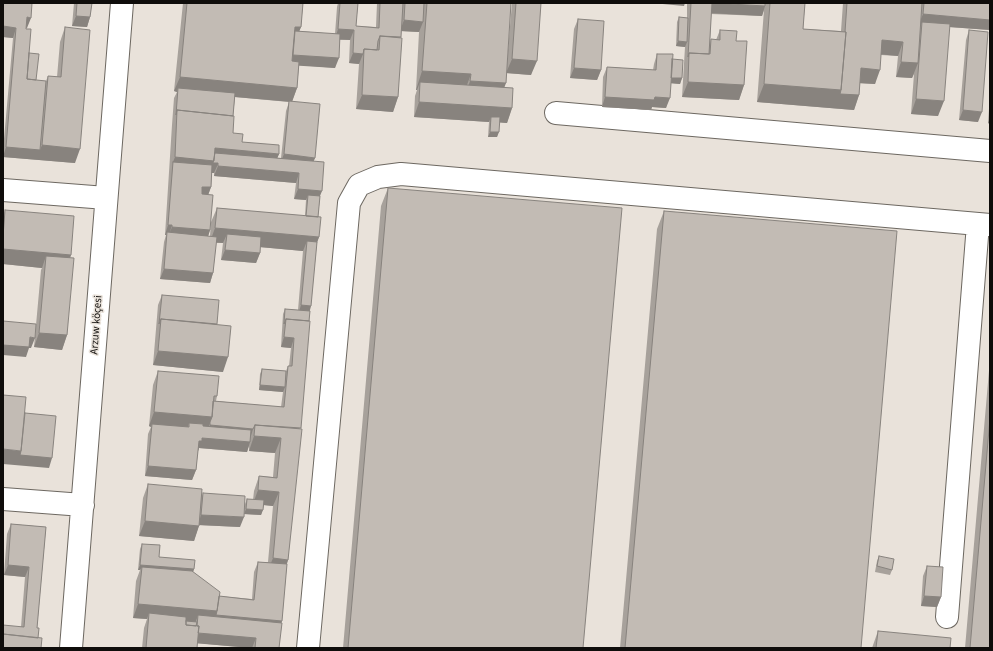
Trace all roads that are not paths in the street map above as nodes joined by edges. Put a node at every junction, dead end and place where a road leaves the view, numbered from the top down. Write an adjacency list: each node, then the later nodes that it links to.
1 (122, 3): 5 (street, Arzuw köçesi)
2 (556, 113): 3 (street)
3 (990, 151)
4 (3, 190): 5 (street)
5 (106, 198): 8 (street, Arzuw köçesi)
6 (984, 225): 9 (street); 11 (street)
7 (3, 499): 8 (street)
8 (83, 505): 10 (street, Arzuw köçesi)
9 (947, 617)
10 (72, 648)
11 (308, 648)

